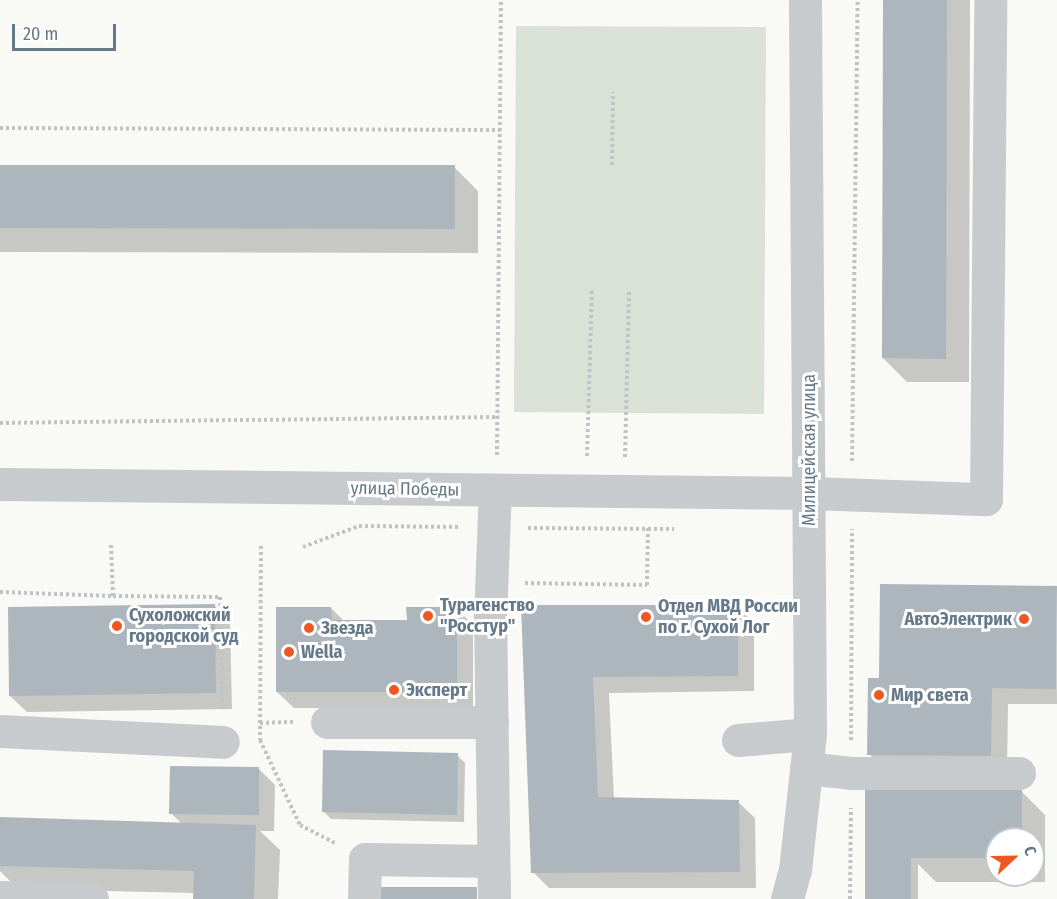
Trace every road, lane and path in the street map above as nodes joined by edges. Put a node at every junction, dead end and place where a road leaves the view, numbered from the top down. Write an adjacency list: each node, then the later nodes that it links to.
1 (501, 0): 7 (path)
2 (805, 0): 17 (street, Милицейская улица)
3 (858, 0): 18 (path)
4 (990, 0): 18 (street, улица Победы)
5 (613, 92): 8 (path)
6 (0, 128): 7 (path)
7 (500, 130): 11 (path)
8 (612, 165)
9 (592, 289): 15 (path)
10 (629, 290): 16 (path)
11 (499, 417): 12 (path); 14 (path)
12 (0, 423)
13 (0, 484): 14 (street, улица Победы)
14 (495, 490): 15 (street, улица Победы); 19 (street)
15 (586, 491): 16 (street, улица Победы)
16 (636, 492): 17 (street, улица Победы); 20 (path)
17 (810, 493): 18 (street, улица Победы); 31 (street, Милицейская улица)
18 (852, 495): 35 (path)
19 (494, 528): 20 (path); 24 (path); 25 (street)
20 (648, 529): 21 (path); 25 (path)
21 (682, 529)
22 (111, 543): 27 (path)
23 (261, 546): 37 (path)
24 (303, 547)
25 (492, 582): 29 (street)
26 (0, 592): 27 (path)
27 (113, 596): 33 (path)
28 (327, 722): 29 (street)
29 (492, 722): 38 (street)
30 (0, 731): 33 (street)
31 (810, 734): 32 (street); 34 (street, Милицейская улица)
32 (738, 740)
33 (223, 742)
34 (806, 768): 35 (street); 43 (street, Милицейская улица)
35 (851, 773): 36 (street); 44 (path)
36 (1019, 773)
37 (365, 859): 38 (street); 41 (street)
38 (493, 861): 42 (street)
39 (0, 897): 40 (street)
40 (92, 899)
41 (364, 899)
42 (494, 899)
43 (787, 899)
44 (850, 899)

